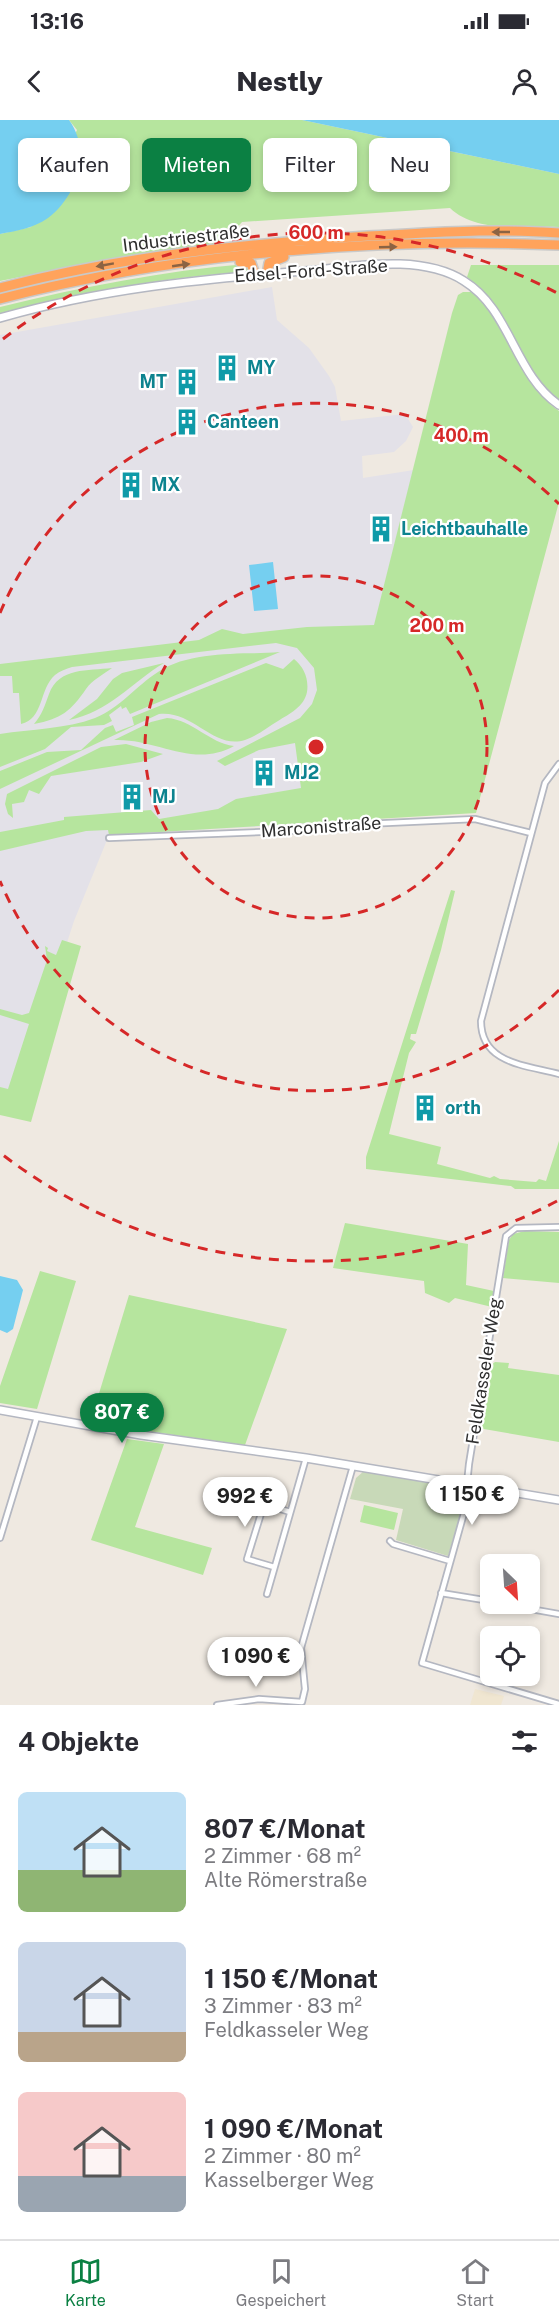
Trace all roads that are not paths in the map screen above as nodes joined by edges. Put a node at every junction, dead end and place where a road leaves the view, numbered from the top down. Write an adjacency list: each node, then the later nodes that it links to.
1 (559, 233): 7 (highway, Industriestraße, one-way to 7)
2 (559, 245): 3 (highway, Industriestraße, one-way to 2)
3 (329, 249): 4 (highway, Industriestraße); 5 (highway)
4 (201, 263): 6 (highway); 8 (highway, Industriestraße, one-way to 4)
5 (267, 274): 6 (street, Edsel-Ford-Straße); 10 (street, Edsel-Ford-Straße)
6 (255, 275): 9 (street, Edsel-Ford-Straße)
7 (0, 288)
8 (0, 299)
9 (0, 318)
10 (559, 405)
11 (559, 764): 12 (street)
12 (531, 832): 13 (street, Marconistraße); 14 (street)
13 (109, 838)
14 (559, 1074)
15 (559, 1227): 20 (street, Feldkasseler Weg)
16 (0, 1410): 17 (street)
17 (37, 1417): 18 (street); 23 (street)
18 (306, 1458): 19 (street); 22 (street)
19 (353, 1466): 20 (street); 33 (street)
20 (466, 1487): 21 (street); 25 (street, Feldkasseler Weg)
21 (559, 1500)
22 (290, 1512): 26 (street); 26 (street)
23 (0, 1538)
24 (390, 1541): 25 (street)
25 (450, 1561): 27 (street, Feldkasseler Weg)
26 (274, 1567): 28 (street)
27 (441, 1593): 29 (street); 32 (street, Feldkasseler Weg)
28 (267, 1594)
29 (480, 1600)
30 (540, 1611): 31 (street)
31 (559, 1614)
32 (559, 1704)
33 (217, 1705)

